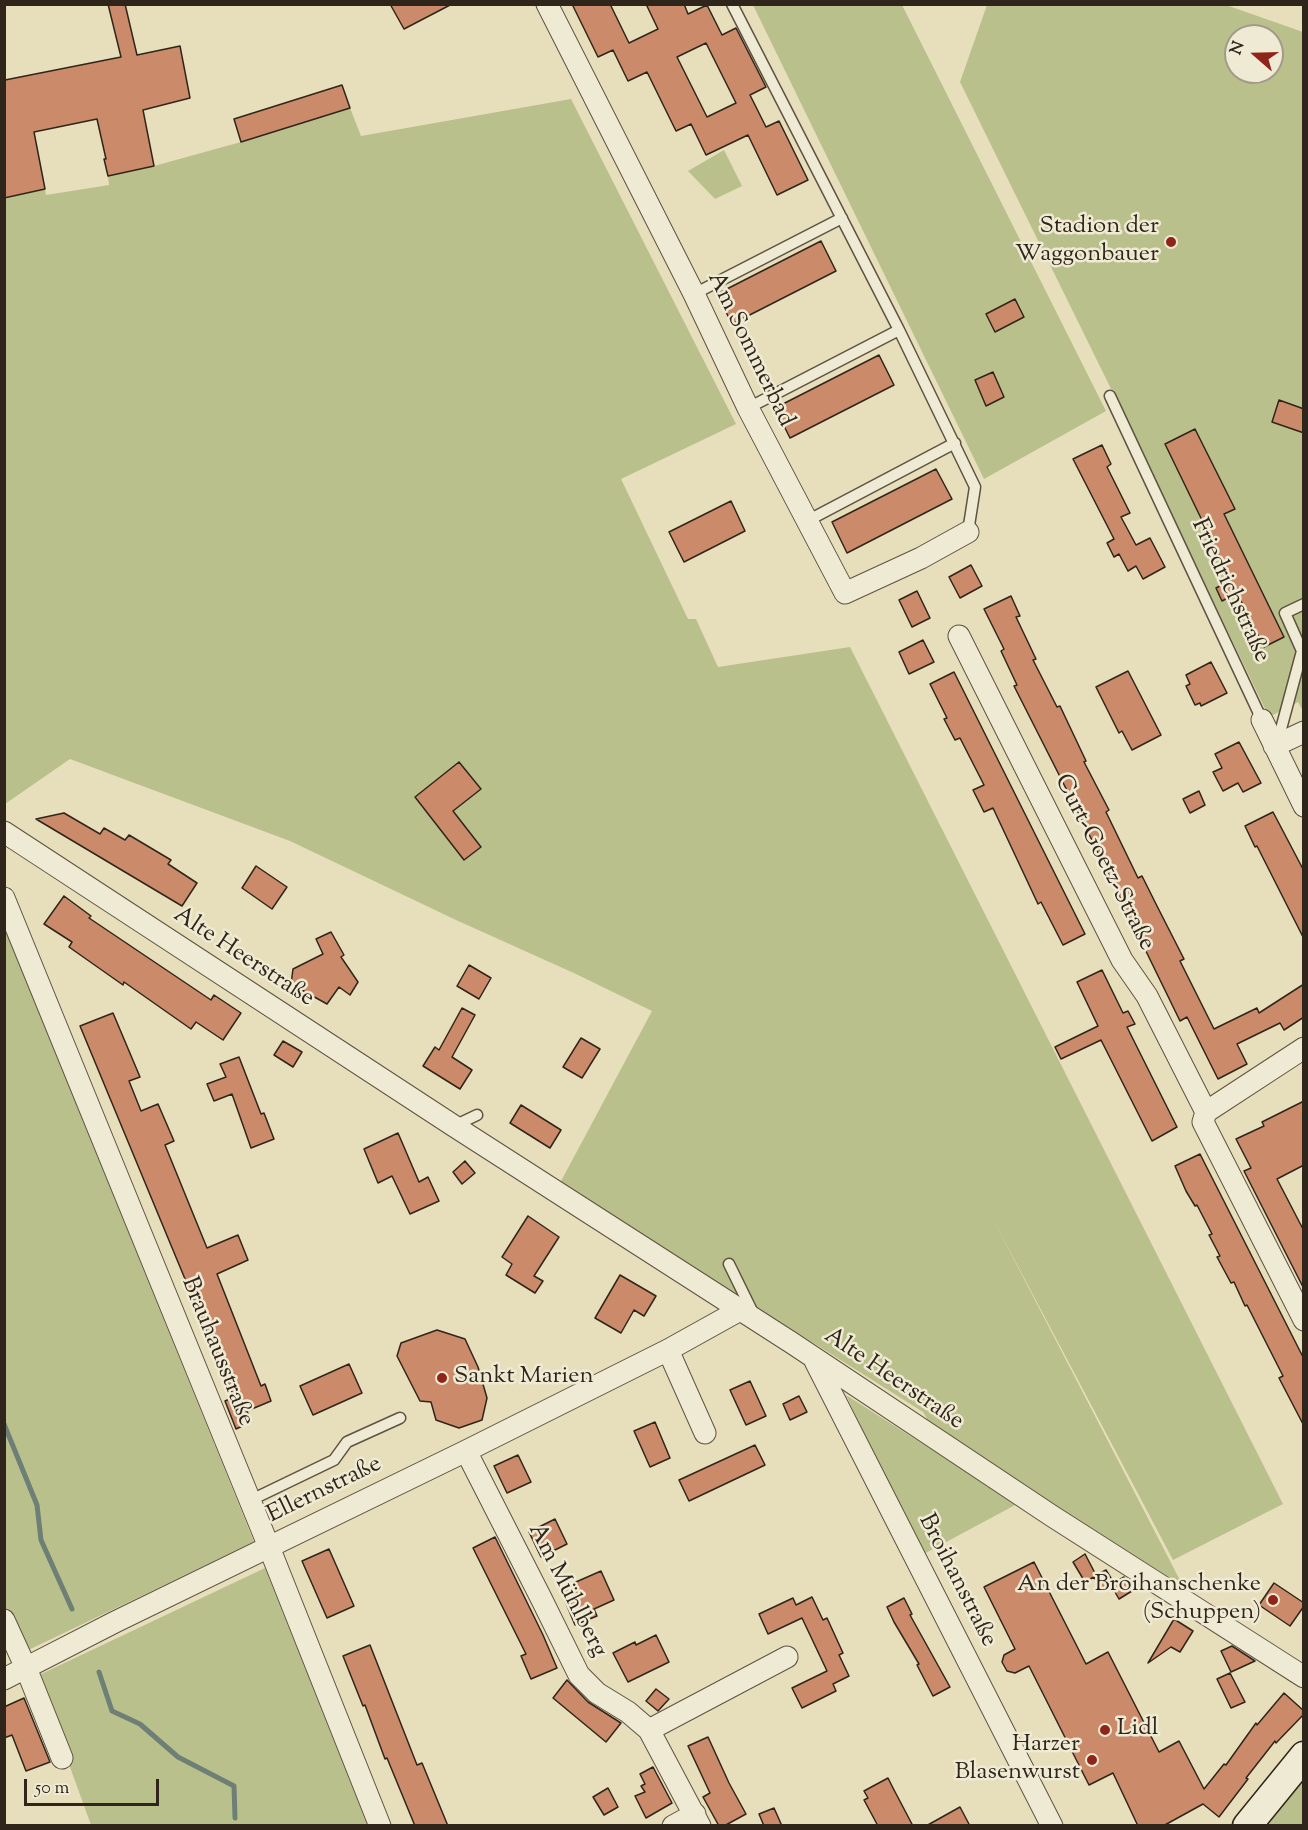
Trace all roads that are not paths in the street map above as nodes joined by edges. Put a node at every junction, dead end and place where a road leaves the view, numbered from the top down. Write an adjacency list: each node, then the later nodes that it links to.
1 (547, 4): 4 (street, Am Sommerbad)
2 (732, 4): 3 (lane)
3 (842, 218): 4 (lane); 5 (lane)
4 (694, 294): 7 (street, Am Sommerbad)
5 (899, 330): 7 (lane); 8 (lane)
6 (1110, 396): 14 (lane, Friedrichstraße)
7 (748, 408): 9 (street, Am Sommerbad)
8 (955, 443): 9 (lane); 10 (lane)
9 (807, 521): 10 (street, Am Sommerbad)
10 (968, 532)
11 (1304, 604): 14 (lane)
12 (959, 636): 20 (street, Curt-Goetz-Straße)
13 (1304, 732): 14 (street)
14 (1268, 735): 15 (street, Friedrichstraße)
15 (1297, 778): 16 (street, Friedrichstraße)
16 (1304, 806)
17 (4, 832): 22 (street, Alte Heerstraße)
18 (4, 898): 31 (street, Brauhausstraße)
19 (1304, 1048): 20 (street)
20 (1206, 1112): 25 (street, Curt-Goetz-Straße)
21 (477, 1114): 22 (lane)
22 (454, 1126): 24 (street, Alte Heerstraße)
23 (729, 1264): 24 (lane)
24 (748, 1315): 26 (street, Ellernstraße); 27 (street, Alte Heerstraße)
25 (1304, 1320)
26 (668, 1350): 29 (street); 30 (street, Ellernstraße)
27 (814, 1359): 36 (street, Alte Heerstraße); 44 (street, Broihanstraße)
28 (400, 1418): 31 (lane)
29 (705, 1433)
30 (466, 1451): 32 (street, Ellernstraße); 38 (street, Am Mühlberg)
31 (249, 1501): 32 (street, Brauhausstraße)
32 (269, 1547): 35 (street, Ellernstraße); 42 (street, Brauhausstraße)
33 (4, 1620): 35 (street)
34 (787, 1657): 38 (street)
35 (26, 1668): 37 (street, Ellernstraße); 40 (street)
36 (1304, 1677)
37 (4, 1679)
38 (649, 1730): 41 (street, Am Mühlberg)
39 (1304, 1756): 45 (street)
40 (62, 1758)
41 (698, 1820): 43 (street)
42 (380, 1826)
43 (673, 1826)
44 (1052, 1826)
45 (1246, 1826)

